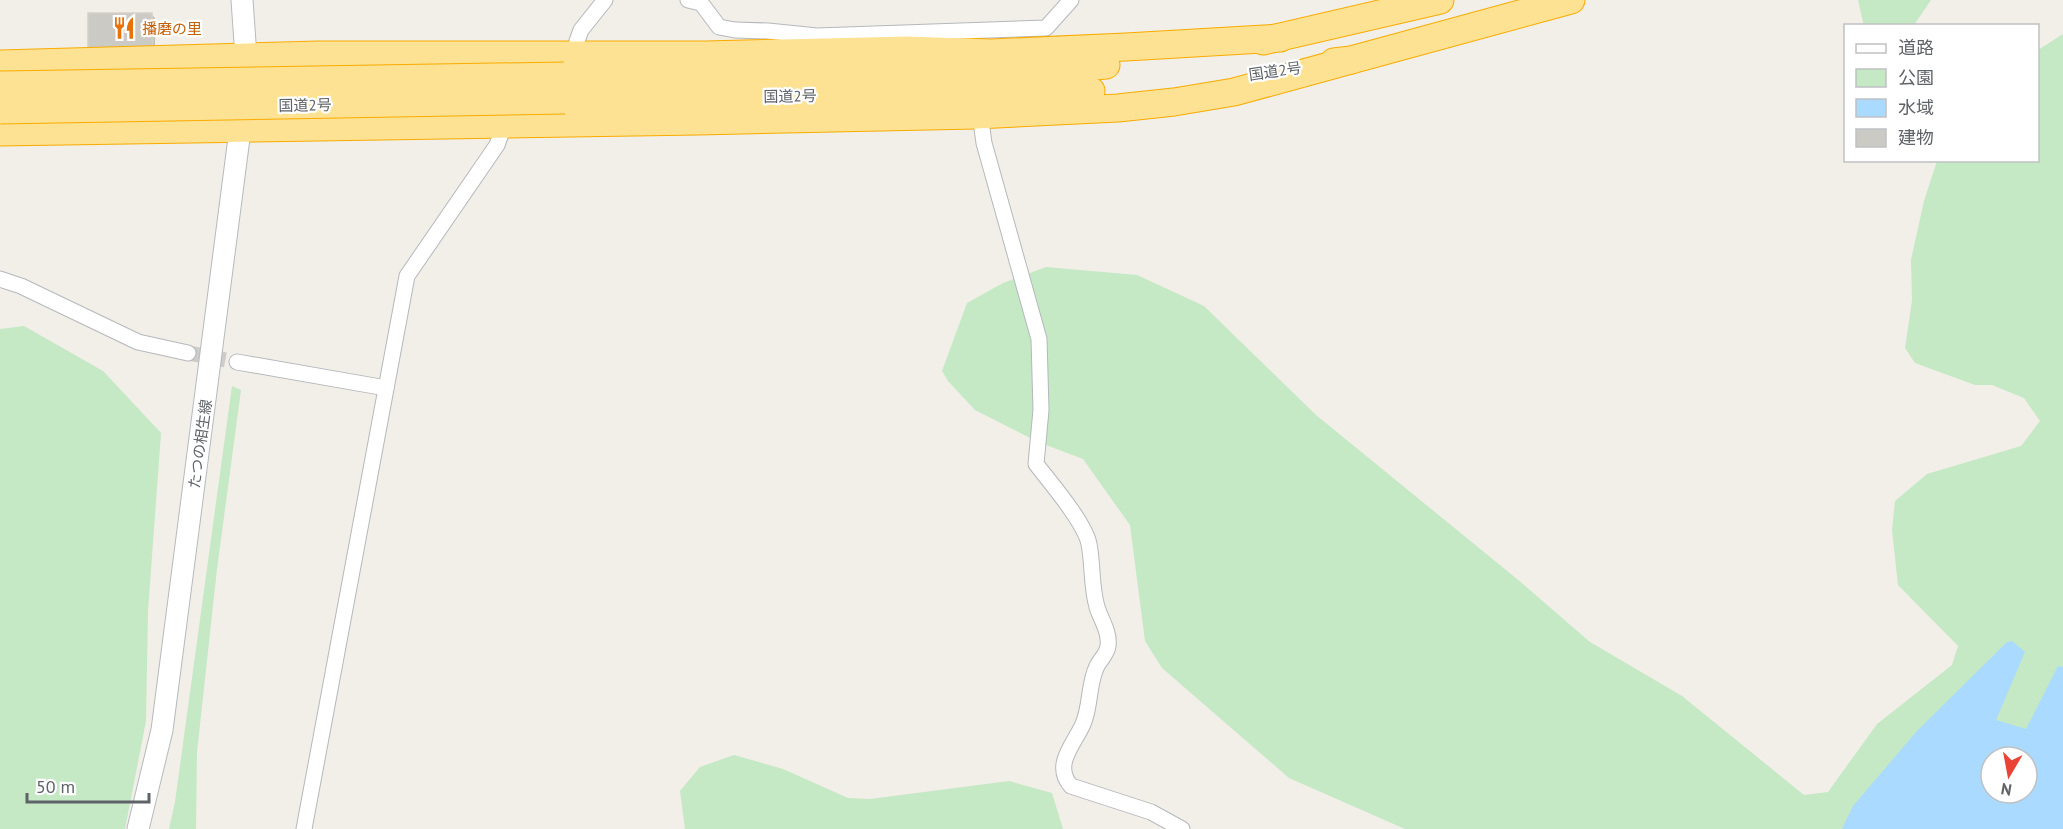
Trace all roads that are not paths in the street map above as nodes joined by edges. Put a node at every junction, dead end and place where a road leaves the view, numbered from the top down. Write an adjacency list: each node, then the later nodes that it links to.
1 (242, 0): 9 (main road, たつの相生線)
2 (605, 0): 12 (street)
3 (688, 0): 8 (street)
4 (1071, 0): 8 (street)
5 (1440, 0): 7 (highway, 国道2号)
6 (1571, 0): 10 (highway, 国道2号)
7 (1280, 38): 8 (highway); 12 (highway, 国道2号)
8 (884, 42): 12 (highway)
9 (246, 57): 11 (highway); 12 (highway); 17 (main road, たつの相生線)
10 (1351, 60): 12 (highway, 国道2号); 15 (highway)
11 (0, 64)
12 (569, 77): 13 (highway, 国道2号, bridge); 14 (highway, 国道2号, bridge)
13 (0, 85)
14 (0, 110)
15 (980, 114): 16 (highway); 25 (street)
16 (501, 124): 17 (highway); 22 (street)
17 (241, 129): 18 (highway); 23 (main road, たつの相生線)
18 (0, 132)
19 (0, 279): 20 (street)
20 (188, 353)
21 (237, 362): 22 (street)
22 (386, 388): 24 (street)
23 (138, 829)
24 (304, 829)
25 (1182, 829)

